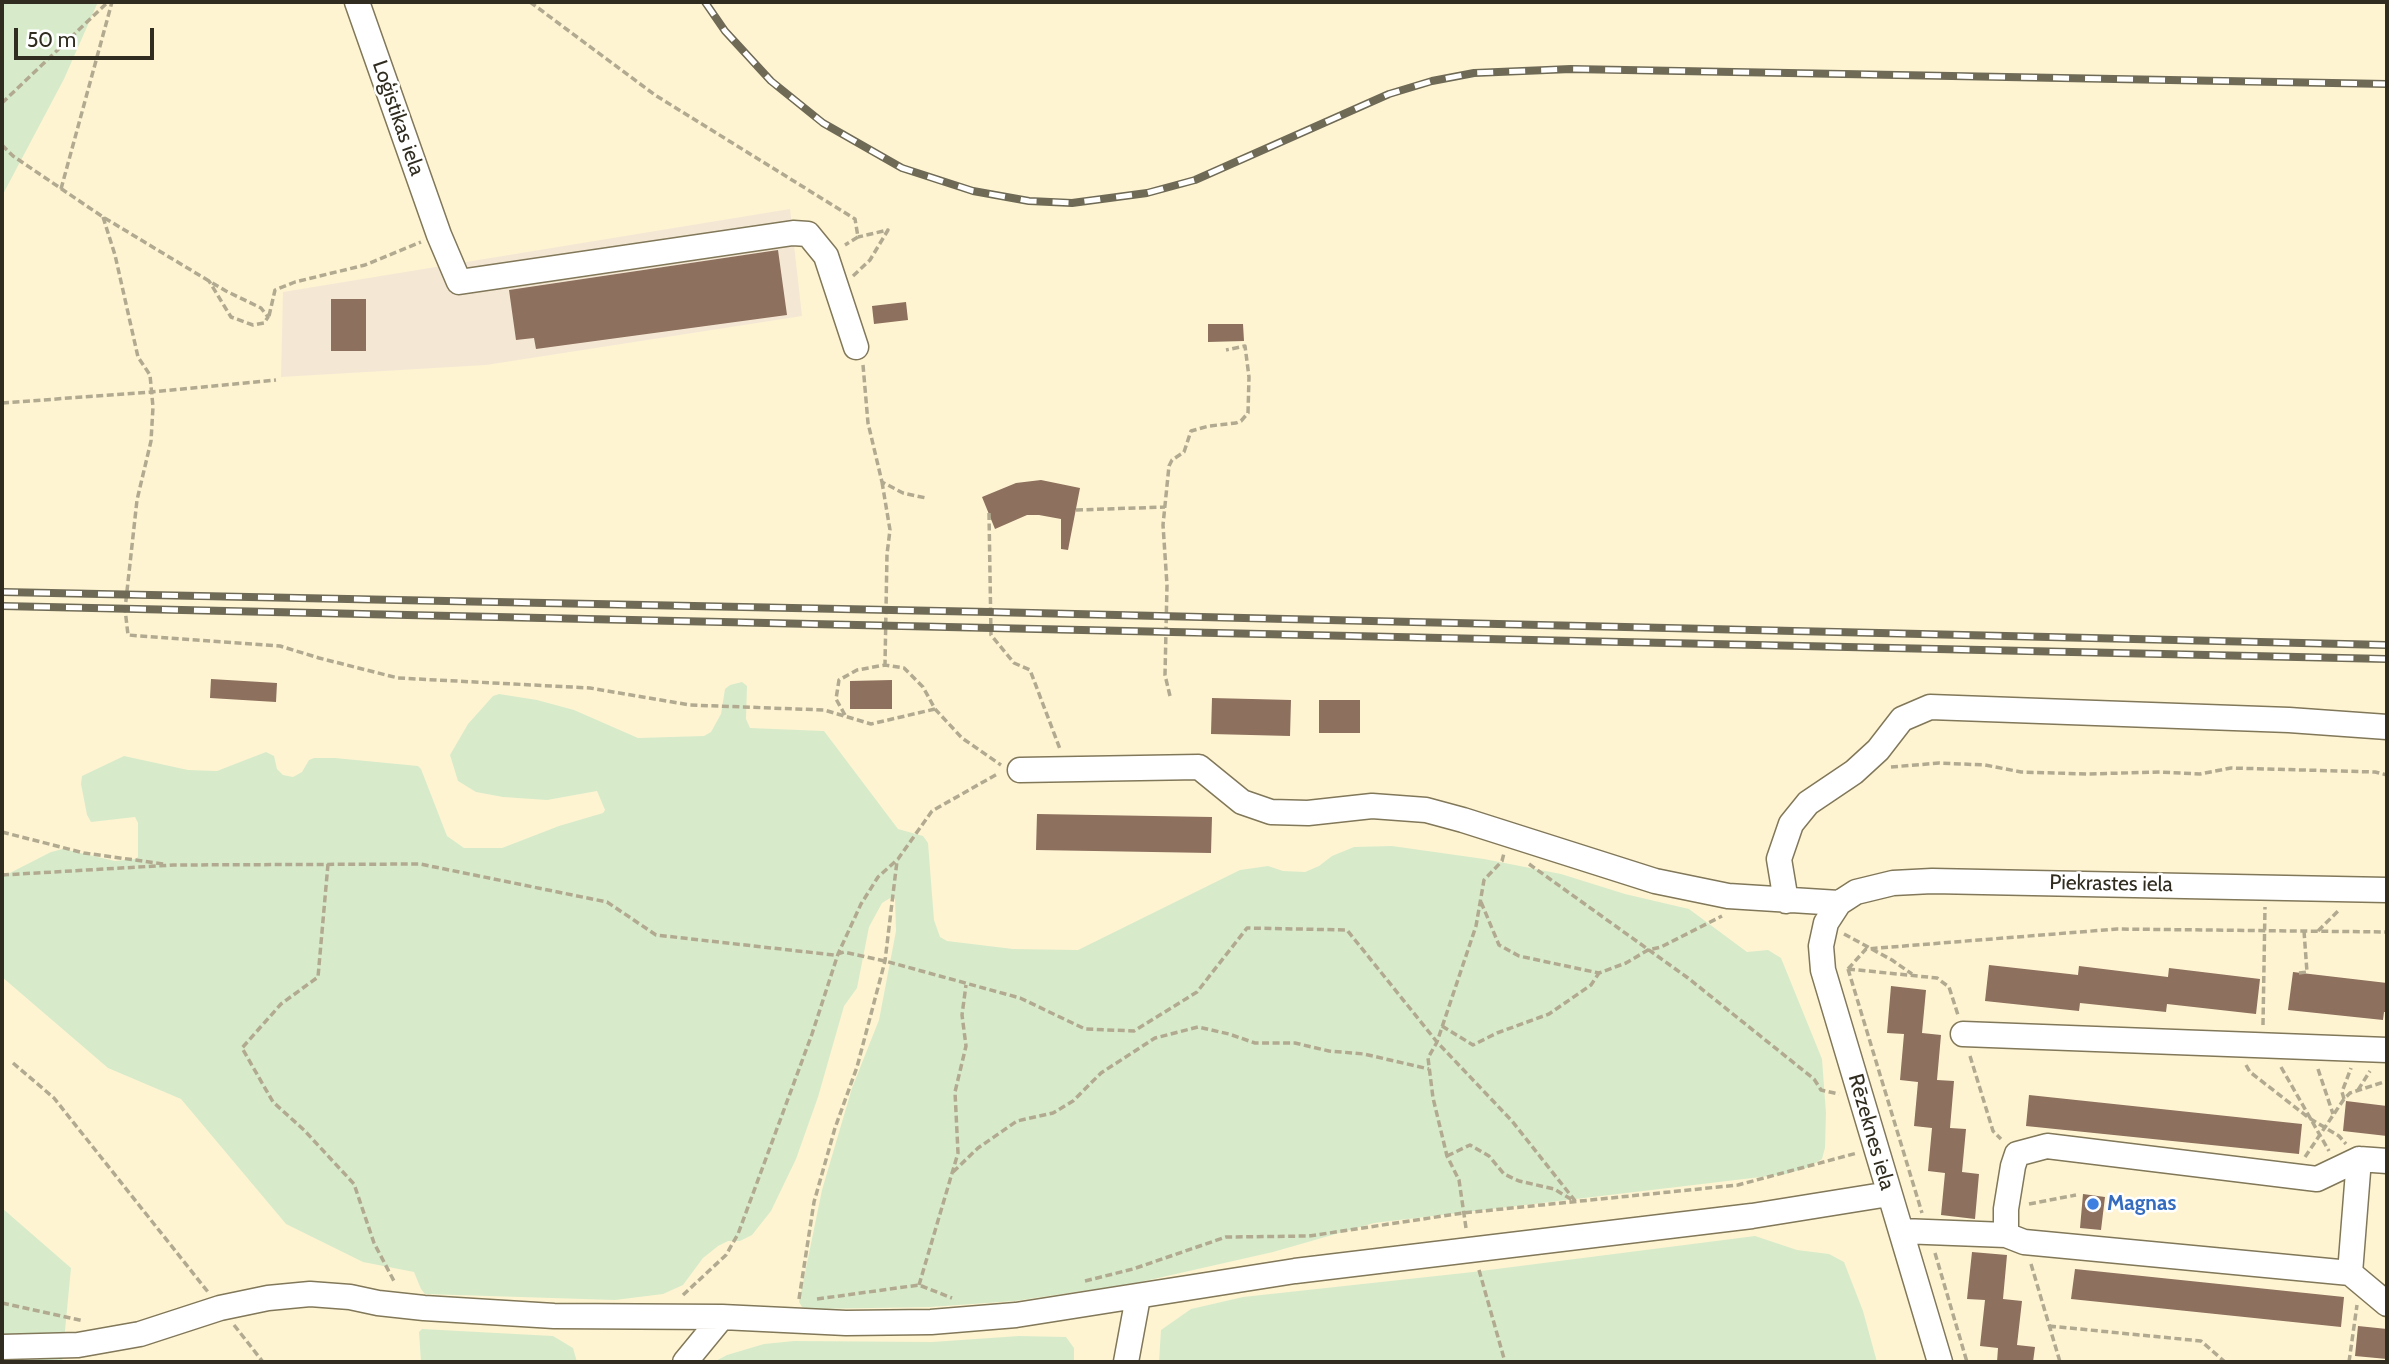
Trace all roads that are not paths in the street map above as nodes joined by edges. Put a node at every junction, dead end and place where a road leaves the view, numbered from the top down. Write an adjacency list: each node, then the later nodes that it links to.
1 (357, 2): 2 (street, Loģistikas iela)
2 (856, 347)
3 (2387, 727): 6 (street)
4 (1020, 770): 6 (street)
5 (2387, 890): 7 (street, Piekrastes iela)
6 (1786, 901): 7 (street)
7 (1832, 913): 12 (street, Rēzeknes iela)
8 (1964, 1034): 9 (street)
9 (2387, 1050)
10 (2387, 1161): 11 (street)
11 (2350, 1163): 14 (street); 15 (street)
12 (1889, 1194): 13 (street, Rēzeknes iela); 16 (street)
13 (1901, 1231): 14 (street); 22 (street, Rēzeknes iela)
14 (2015, 1239): 15 (street)
15 (2355, 1278): 17 (street)
16 (1138, 1297): 18 (street); 21 (street)
17 (2387, 1304)
18 (722, 1317): 19 (street); 20 (street)
19 (2, 1347)
20 (685, 1362)
21 (1126, 1362)
22 (1940, 1362)

